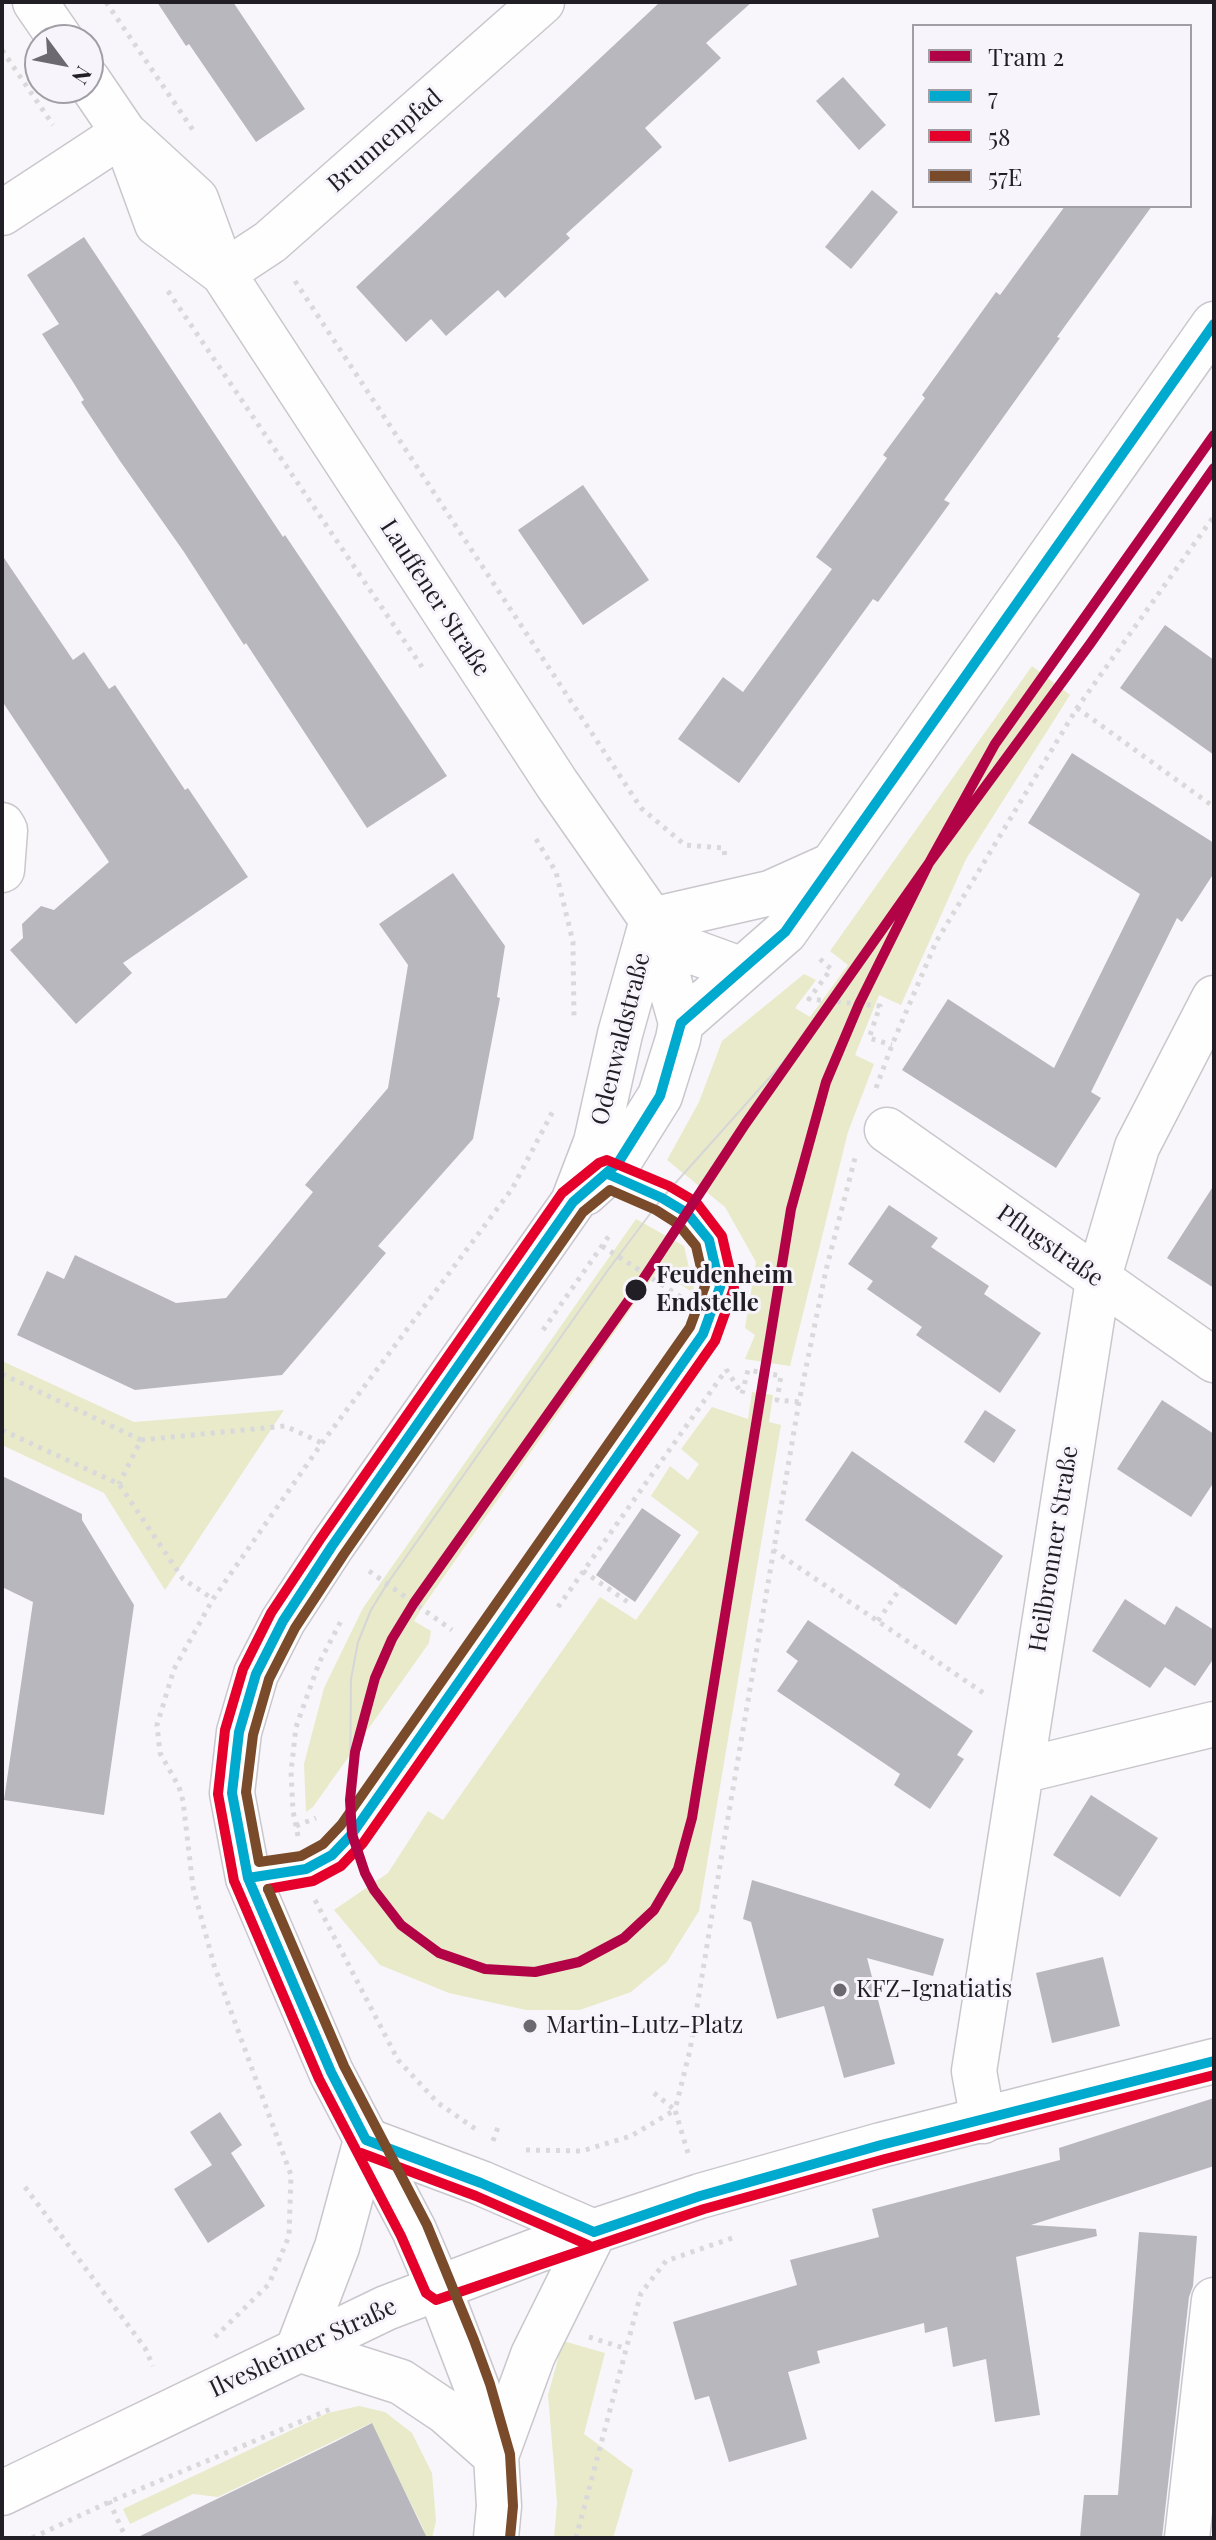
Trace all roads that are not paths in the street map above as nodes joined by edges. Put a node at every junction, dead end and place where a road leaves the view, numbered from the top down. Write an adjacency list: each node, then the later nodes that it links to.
1 (35, 2): 3 (street)
2 (542, 2): 7 (street, Brunnenpfad)
3 (50, 24)
4 (104, 104): 5 (street, Lauffener Straße)
5 (124, 133): 6 (street); 7 (street, Lauffener Straße)
6 (2, 213)
7 (223, 273): 12 (street, Lauffener Straße)
8 (1214, 324): 10 (street)
9 (2, 825): 11 (street)
10 (830, 866): 12 (street, Odenwaldstraße); 13 (street)
11 (2, 870)
12 (652, 920): 13 (street, Odenwaldstraße); 15 (street, Odenwaldstraße); 18 (street, Odenwaldstraße)
13 (740, 969): 15 (street)
14 (1214, 998): 19 (street, Heilbronner Straße)
15 (681, 1023): 17 (street, Odenwaldstraße)
16 (872, 1126): 19 (street, Pflugstraße)
17 (608, 1174): 18 (street, Odenwaldstraße); 23 (lane)
18 (573, 1202): 23 (street, Odenwaldstraße)
19 (1098, 1280): 20 (street, Pflugstraße); 22 (street, Heilbronner Straße)
20 (1214, 1360)
21 (1214, 1724): 22 (street)
22 (1021, 1771): 25 (street, Heilbronner Straße)
23 (248, 1878): 26 (street, Odenwaldstraße)
24 (1214, 2061): 25 (street, Ilvesheimer Straße)
25 (983, 2121): 27 (street, Ilvesheimer Straße)
26 (366, 2140): 27 (street); 28 (street, Odenwaldstraße); 30 (street)
27 (594, 2232): 28 (street, Ilvesheimer Straße); 31 (street)
28 (438, 2286): 30 (street, Ilvesheimer Straße); 31 (street, Odenwaldstraße)
29 (1214, 2300): 34 (street)
30 (298, 2349): 31 (street); 32 (street, Ilvesheimer Straße)
31 (496, 2456): 33 (street, Odenwaldstraße)
32 (2, 2493)
33 (496, 2538)
34 (1187, 2538)

